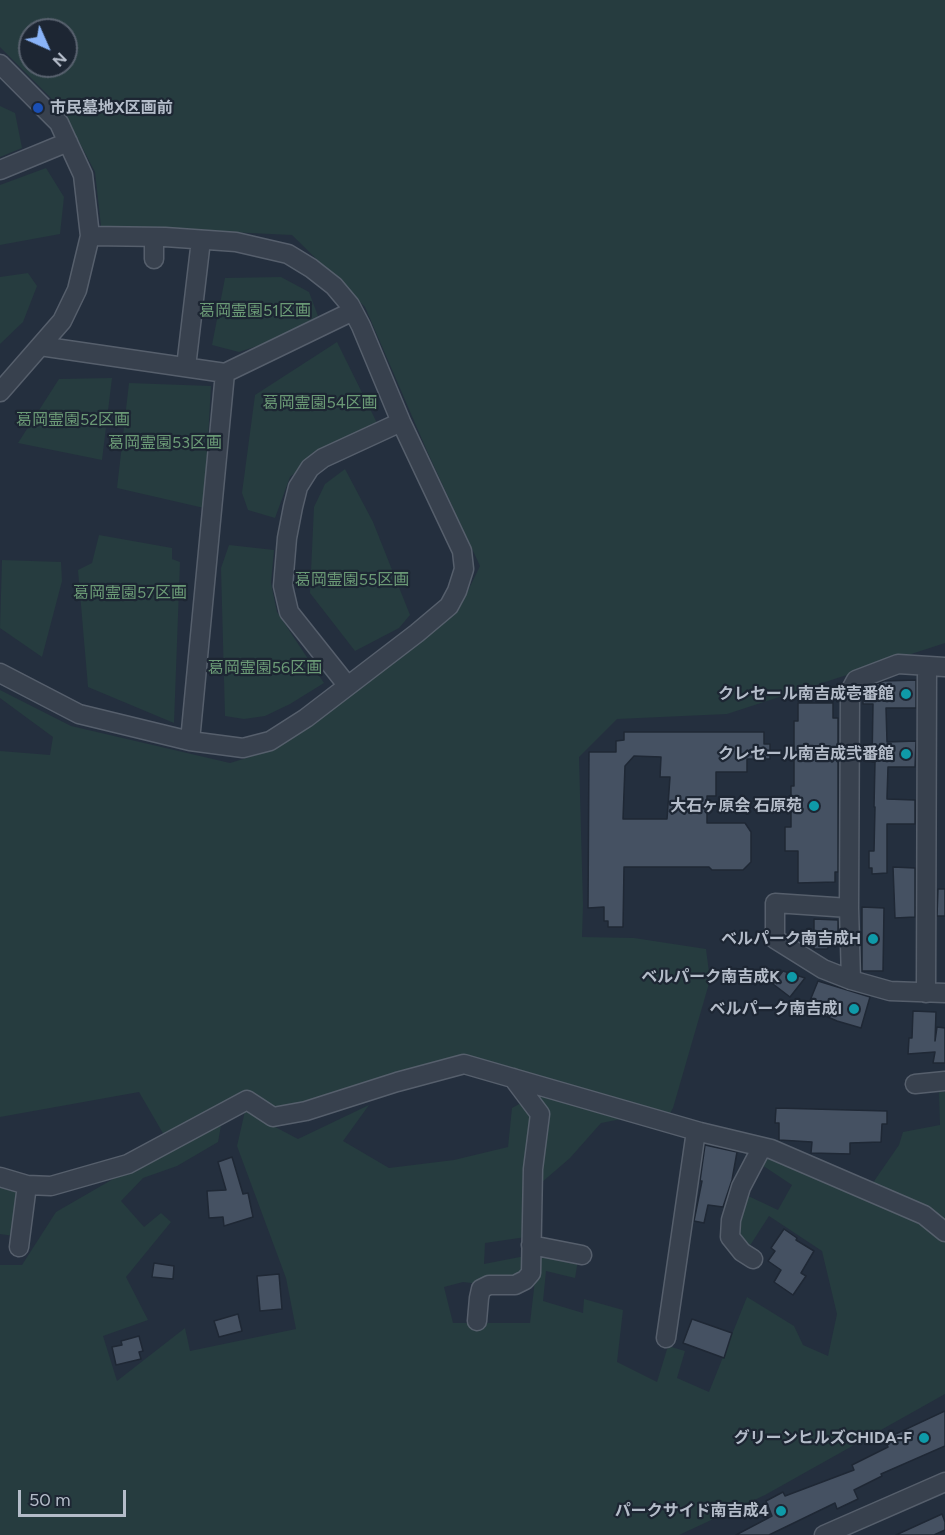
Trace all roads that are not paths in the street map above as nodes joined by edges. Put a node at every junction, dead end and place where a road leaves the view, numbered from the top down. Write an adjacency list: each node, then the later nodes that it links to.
1 (0, 64): 2 (street)
2 (68, 142): 3 (street); 4 (street)
3 (0, 170)
4 (90, 236): 5 (street); 9 (street)
5 (154, 237): 6 (street); 7 (street)
6 (201, 240): 8 (street); 10 (street)
7 (154, 259)
8 (353, 311): 11 (street); 13 (street)
9 (40, 346): 10 (street); 12 (street)
10 (186, 367): 11 (street)
11 (225, 373): 18 (street)
12 (0, 392)
13 (401, 422): 17 (street); 17 (street)
14 (927, 667): 15 (street); 19 (street); 21 (street)
15 (945, 667)
16 (0, 674): 18 (street)
17 (347, 685): 18 (street)
18 (190, 741)
19 (849, 908): 20 (street); 20 (street)
20 (851, 980): 21 (street)
21 (926, 993): 22 (street)
22 (945, 993)
23 (513, 1078): 26 (street); 29 (street); 31 (street)
24 (945, 1081): 25 (street)
25 (915, 1084)
26 (696, 1131): 27 (street); 36 (street)
27 (762, 1147): 30 (street); 34 (street)
28 (0, 1177): 29 (street)
29 (27, 1185): 32 (street)
30 (945, 1232)
31 (531, 1245): 33 (street); 35 (street)
32 (19, 1247)
33 (582, 1255)
34 (753, 1259)
35 (477, 1321)
36 (666, 1338)
37 (945, 1482): 38 (street)
38 (824, 1535)

